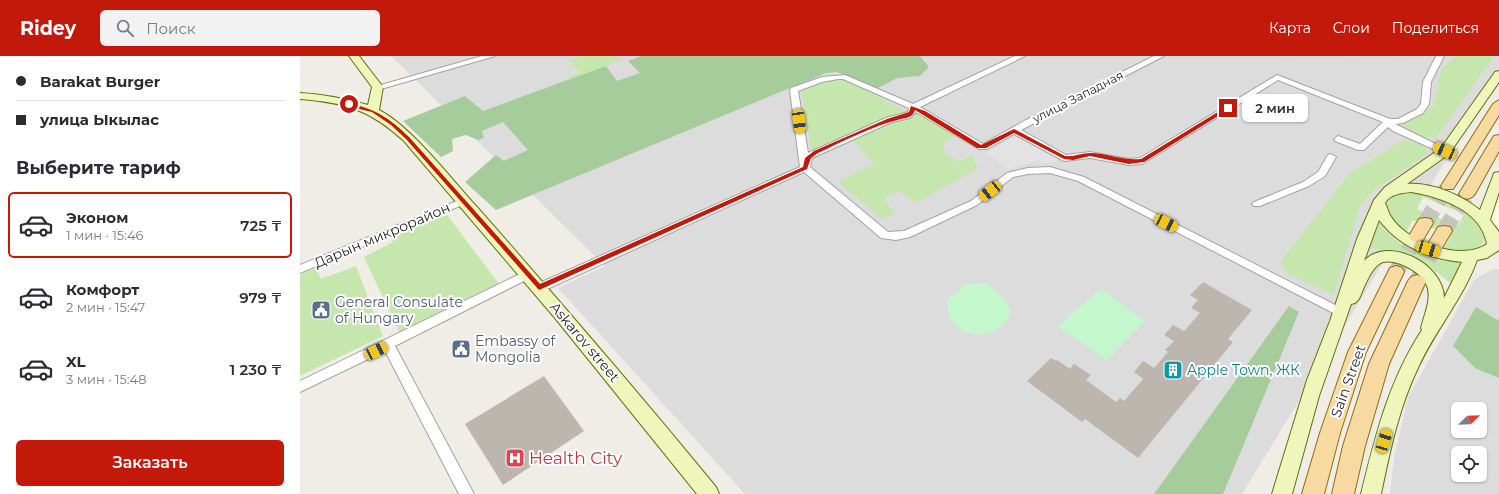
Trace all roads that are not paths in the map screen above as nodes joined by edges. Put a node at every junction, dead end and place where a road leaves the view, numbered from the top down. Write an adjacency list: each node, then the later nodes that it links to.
1 (354, 56): 7 (street)
2 (491, 56): 7 (street)
3 (1021, 56): 10 (street)
4 (1160, 56): 13 (street, улица Западная)
5 (1440, 56): 12 (street)
6 (1499, 74): 16 (street)
7 (378, 88): 11 (street)
8 (300, 96): 11 (street, Askarov street)
9 (1499, 104): 20 (main road)
10 (913, 107): 13 (street, улица Западная); 18 (street); 18 (street)
11 (373, 111): 22 (street, Askarov street)
12 (1389, 122): 13 (street); 14 (street); 16 (street)
13 (1014, 130)
14 (1338, 139)
15 (1499, 139): 21 (main road)
16 (1445, 151): 23 (street)
17 (1331, 157): 24 (street)
18 (805, 168): 32 (street); 33 (street)
19 (1499, 176): 25 (street)
20 (1448, 186)
21 (1467, 194)
22 (464, 200): 28 (street, Дарын микрорайон); 30 (street, Askarov street)
23 (1381, 200): 25 (street); 26 (street); 33 (street)
24 (1257, 204)
25 (1491, 224): 26 (street)
26 (1474, 256): 27 (street); 34 (street)
27 (1499, 260)
28 (300, 269)
29 (1396, 272): 40 (main road, Sain Street)
30 (528, 274): 32 (street, Askarov street); 35 (street)
31 (1417, 282): 41 (main road, Sain Street)
32 (539, 288): 38 (street, Askarov street)
33 (1340, 313): 34 (street); 39 (street)
34 (1426, 340): 42 (street)
35 (388, 345): 36 (street); 37 (street)
36 (300, 387)
37 (467, 494)
38 (709, 494)
39 (1282, 494)
40 (1313, 494)
41 (1343, 494)
42 (1372, 494)

